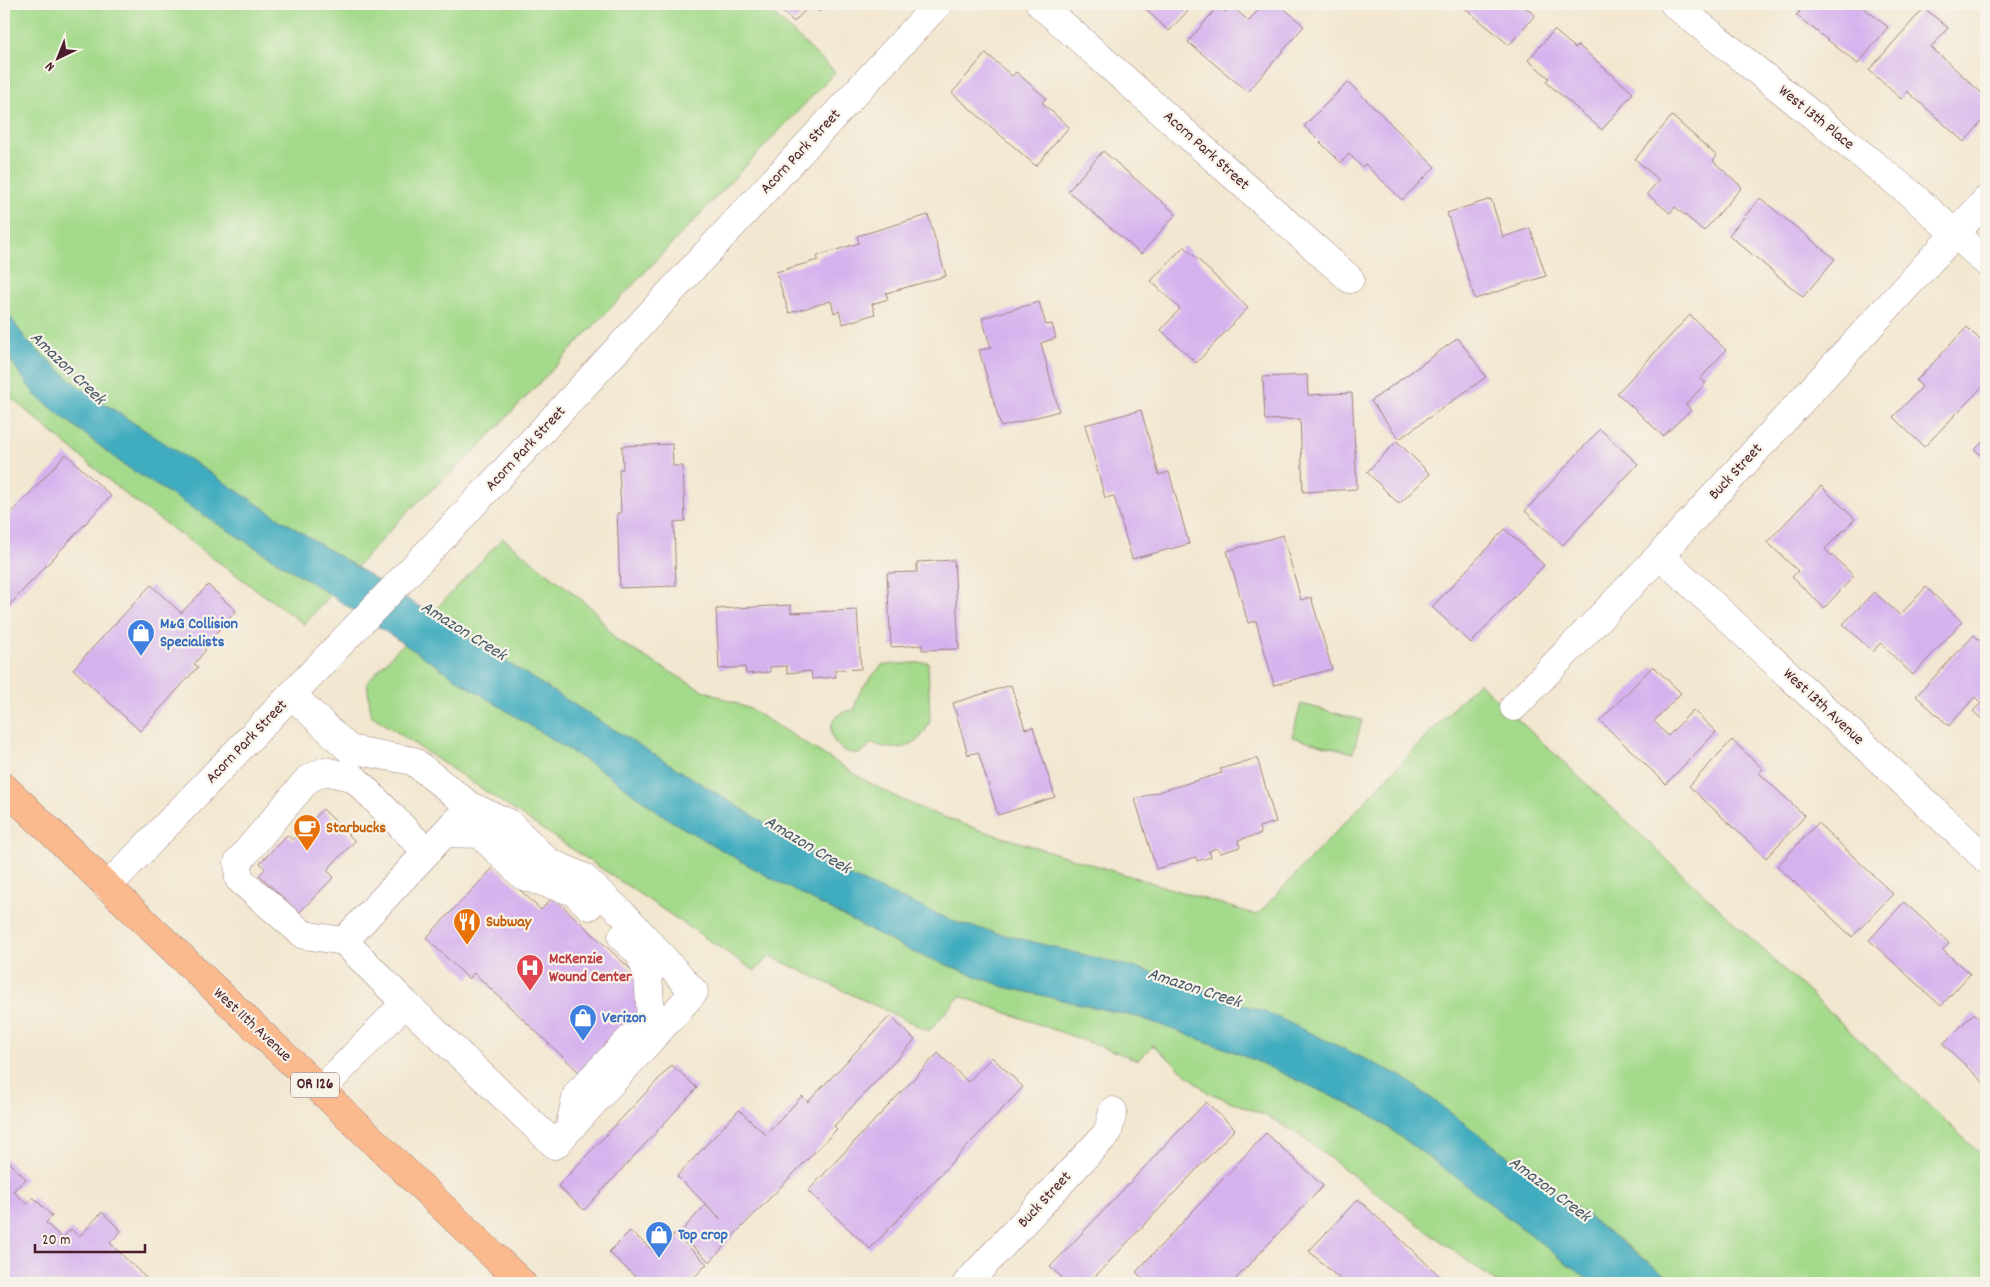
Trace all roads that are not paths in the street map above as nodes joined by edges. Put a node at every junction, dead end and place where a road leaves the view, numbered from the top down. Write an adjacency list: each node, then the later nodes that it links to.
1 (938, 4): 9 (street, Acorn Park Street)
2 (1040, 4): 7 (street, Acorn Park Street)
3 (1674, 4): 5 (street, West 13th Place)
4 (1986, 200): 5 (street, Buck Street)
5 (1956, 234): 6 (street); 8 (street, Buck Street)
6 (1986, 262)
7 (1350, 279)
8 (1660, 555): 10 (street, Buck Street); 15 (street, West 13th Avenue)
9 (292, 695): 12 (street); 16 (street, Acorn Park Street)
10 (1514, 706)
11 (4, 787): 16 (main road, West 11th Avenue / OR 126)
12 (470, 806): 13 (street); 21 (street)
13 (445, 833): 14 (street); 21 (street)
14 (427, 852): 17 (street); 17 (street)
15 (1986, 860)
16 (107, 887): 19 (main road, West 11th Avenue / OR 126)
17 (344, 942): 18 (street)
18 (405, 1003): 19 (street); 21 (street)
19 (321, 1090): 22 (main road, West 11th Avenue / OR 126)
20 (1113, 1111): 23 (street, Buck Street)
21 (562, 1138)
22 (522, 1283)
23 (967, 1283)

